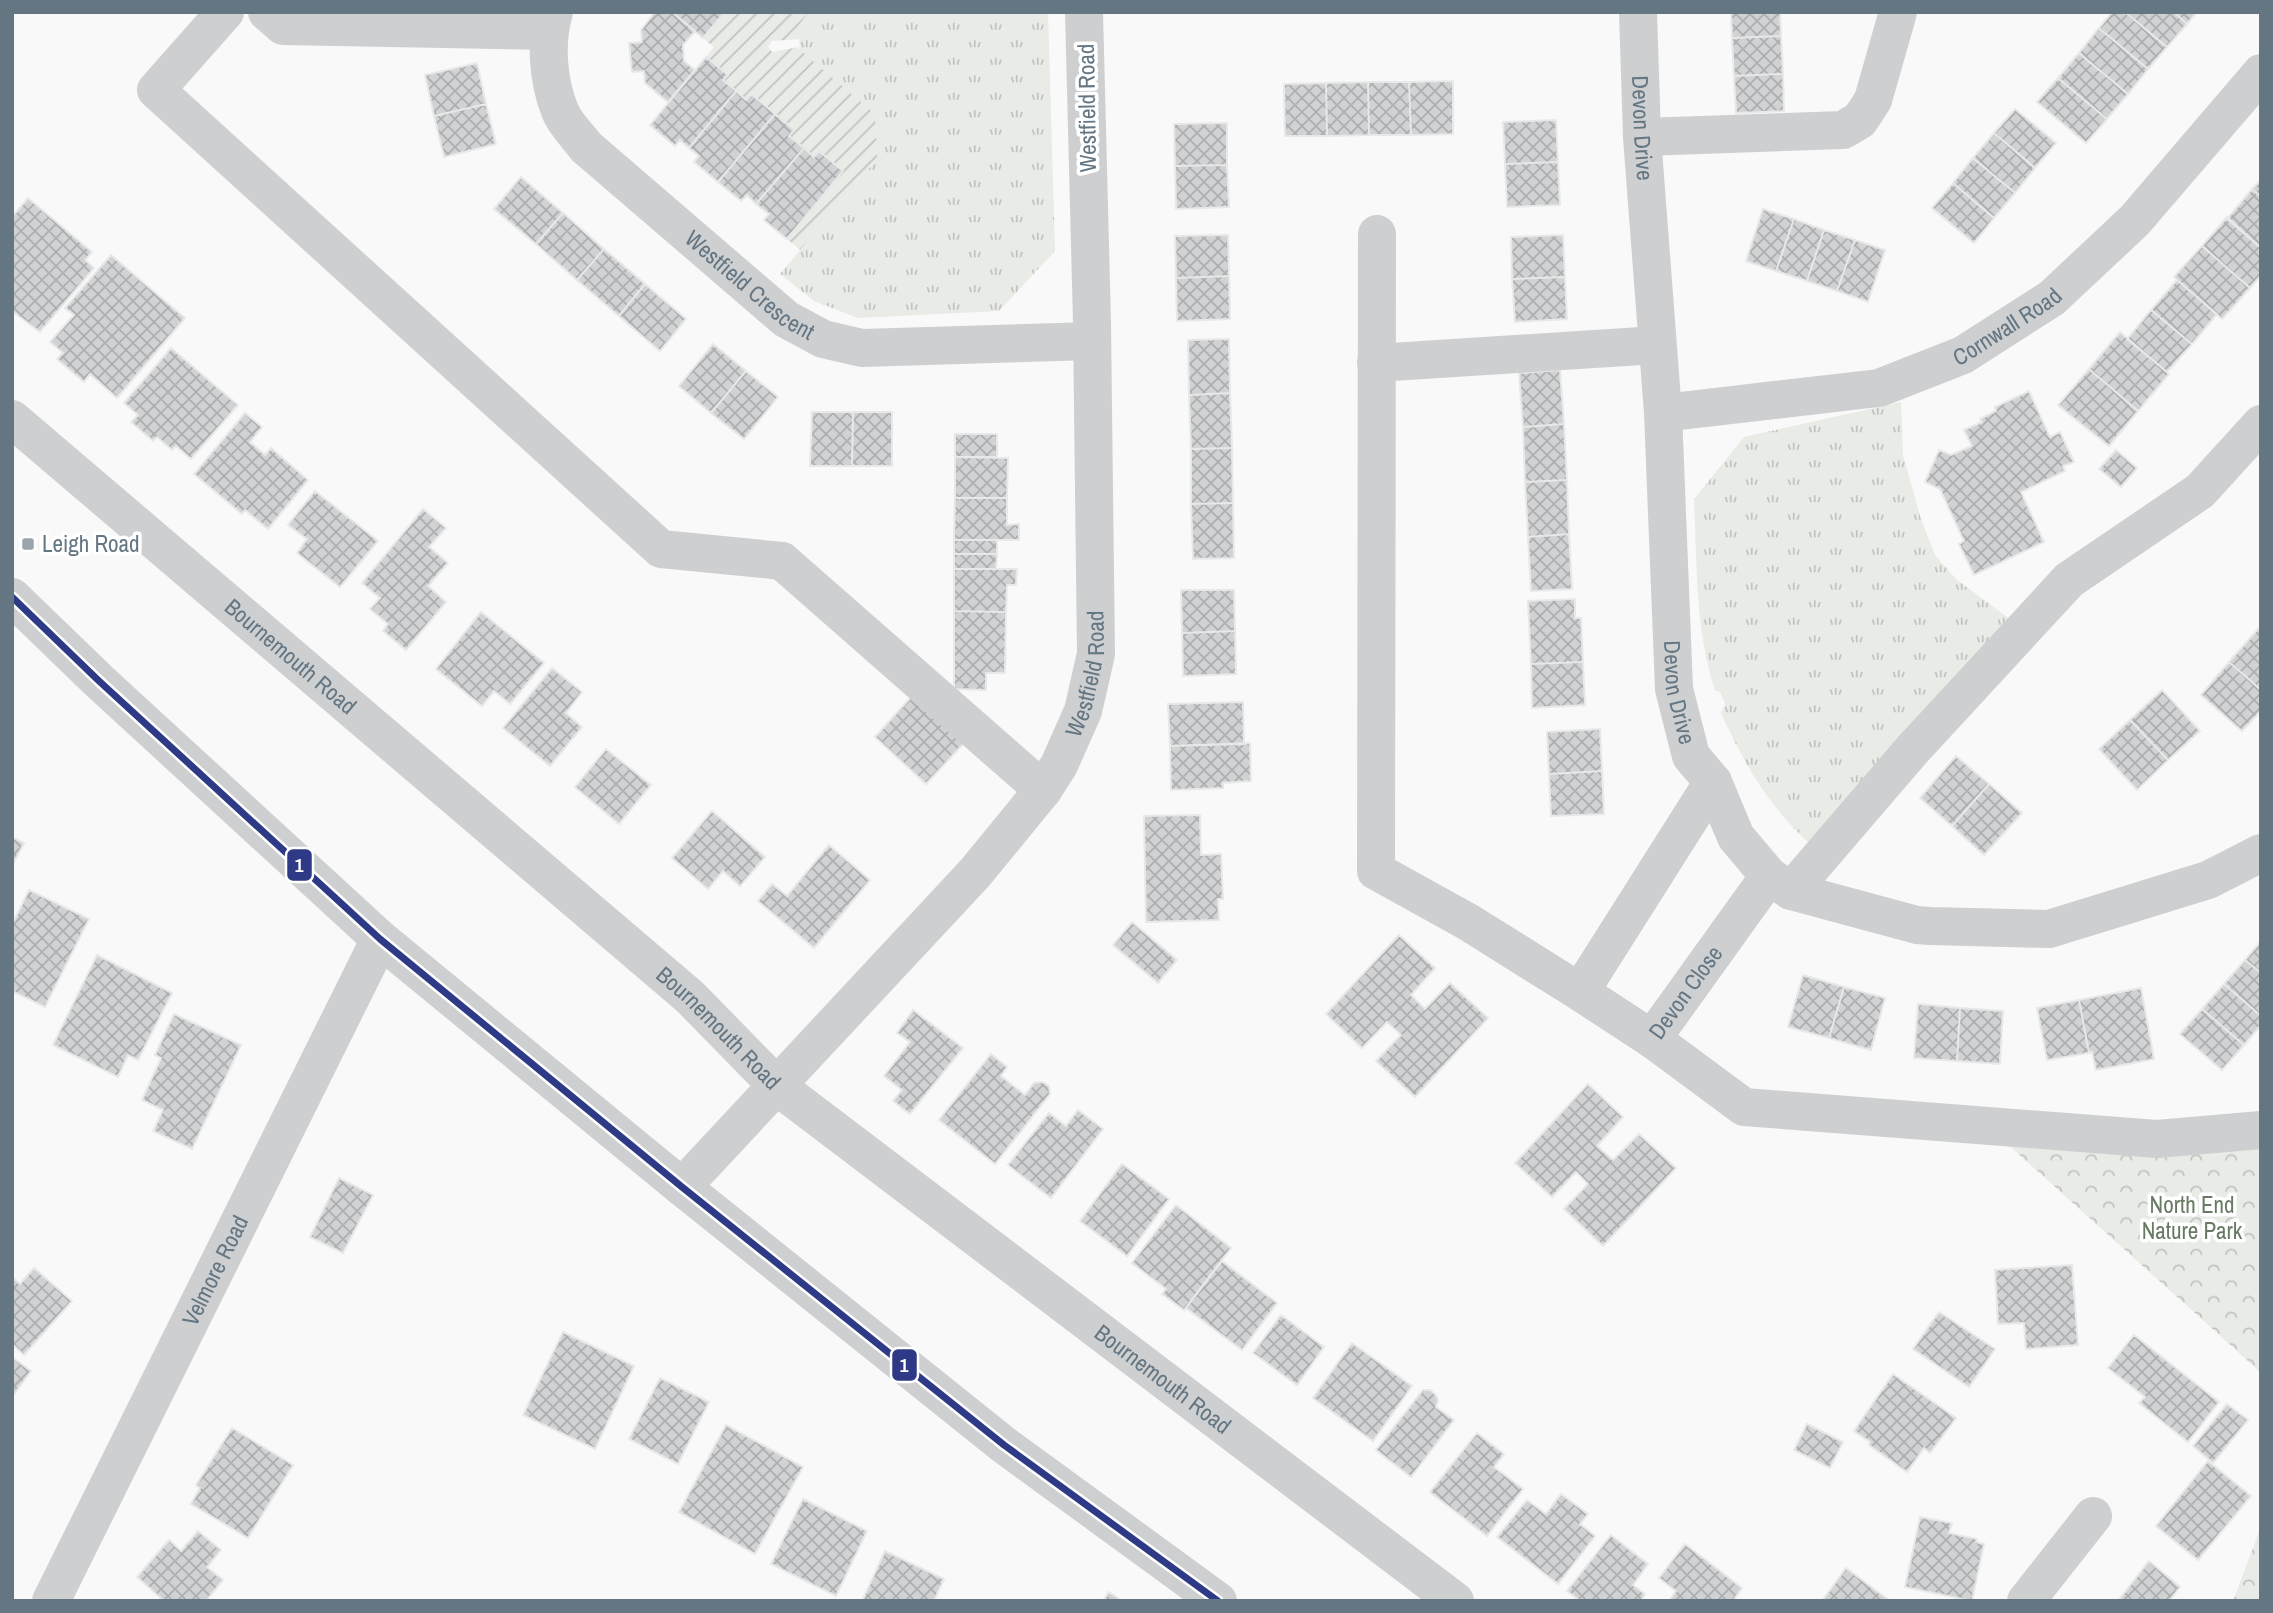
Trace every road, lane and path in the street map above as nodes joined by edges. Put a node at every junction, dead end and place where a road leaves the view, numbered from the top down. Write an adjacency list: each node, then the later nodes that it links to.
1 (225, 12): 18 (street)
2 (267, 12): 6 (street)
3 (1084, 12): 10 (street, Westfield Road)
4 (1637, 12): 8 (street, Devon Drive)
5 (1898, 12): 8 (street)
6 (552, 22): 10 (street, Westfield Crescent)
7 (2261, 73): 13 (street, Cornwall Road)
8 (1642, 137): 11 (street, Devon Drive)
9 (1377, 234): 12 (street)
10 (1092, 341): 18 (street, Westfield Road)
11 (1657, 345): 12 (street); 13 (street, Devon Drive)
12 (1376, 363): 22 (street, Devon Close)
13 (1663, 413): 17 (street, Devon Drive)
14 (12, 419): 24 (street, Bournemouth Road)
15 (2261, 424): 20 (street, Devon Close)
16 (12, 597): 21 (street)
17 (1713, 782): 20 (street, Devon Drive); 22 (street)
18 (1043, 790): 24 (street, Westfield Road)
19 (2261, 853): 20 (street)
20 (1780, 883): 23 (street, Devon Close)
21 (380, 939): 26 (street); 28 (street, Velmore Road)
22 (1580, 992): 23 (street, Devon Close)
23 (1653, 1039): 25 (street)
24 (778, 1087): 26 (street, Westfield Road); 30 (street, Bournemouth Road)
25 (2261, 1130)
26 (682, 1187): 29 (street)
27 (2093, 1517): 31 (street)
28 (51, 1601)
29 (1218, 1601)
30 (1455, 1601)
31 (2026, 1601)

